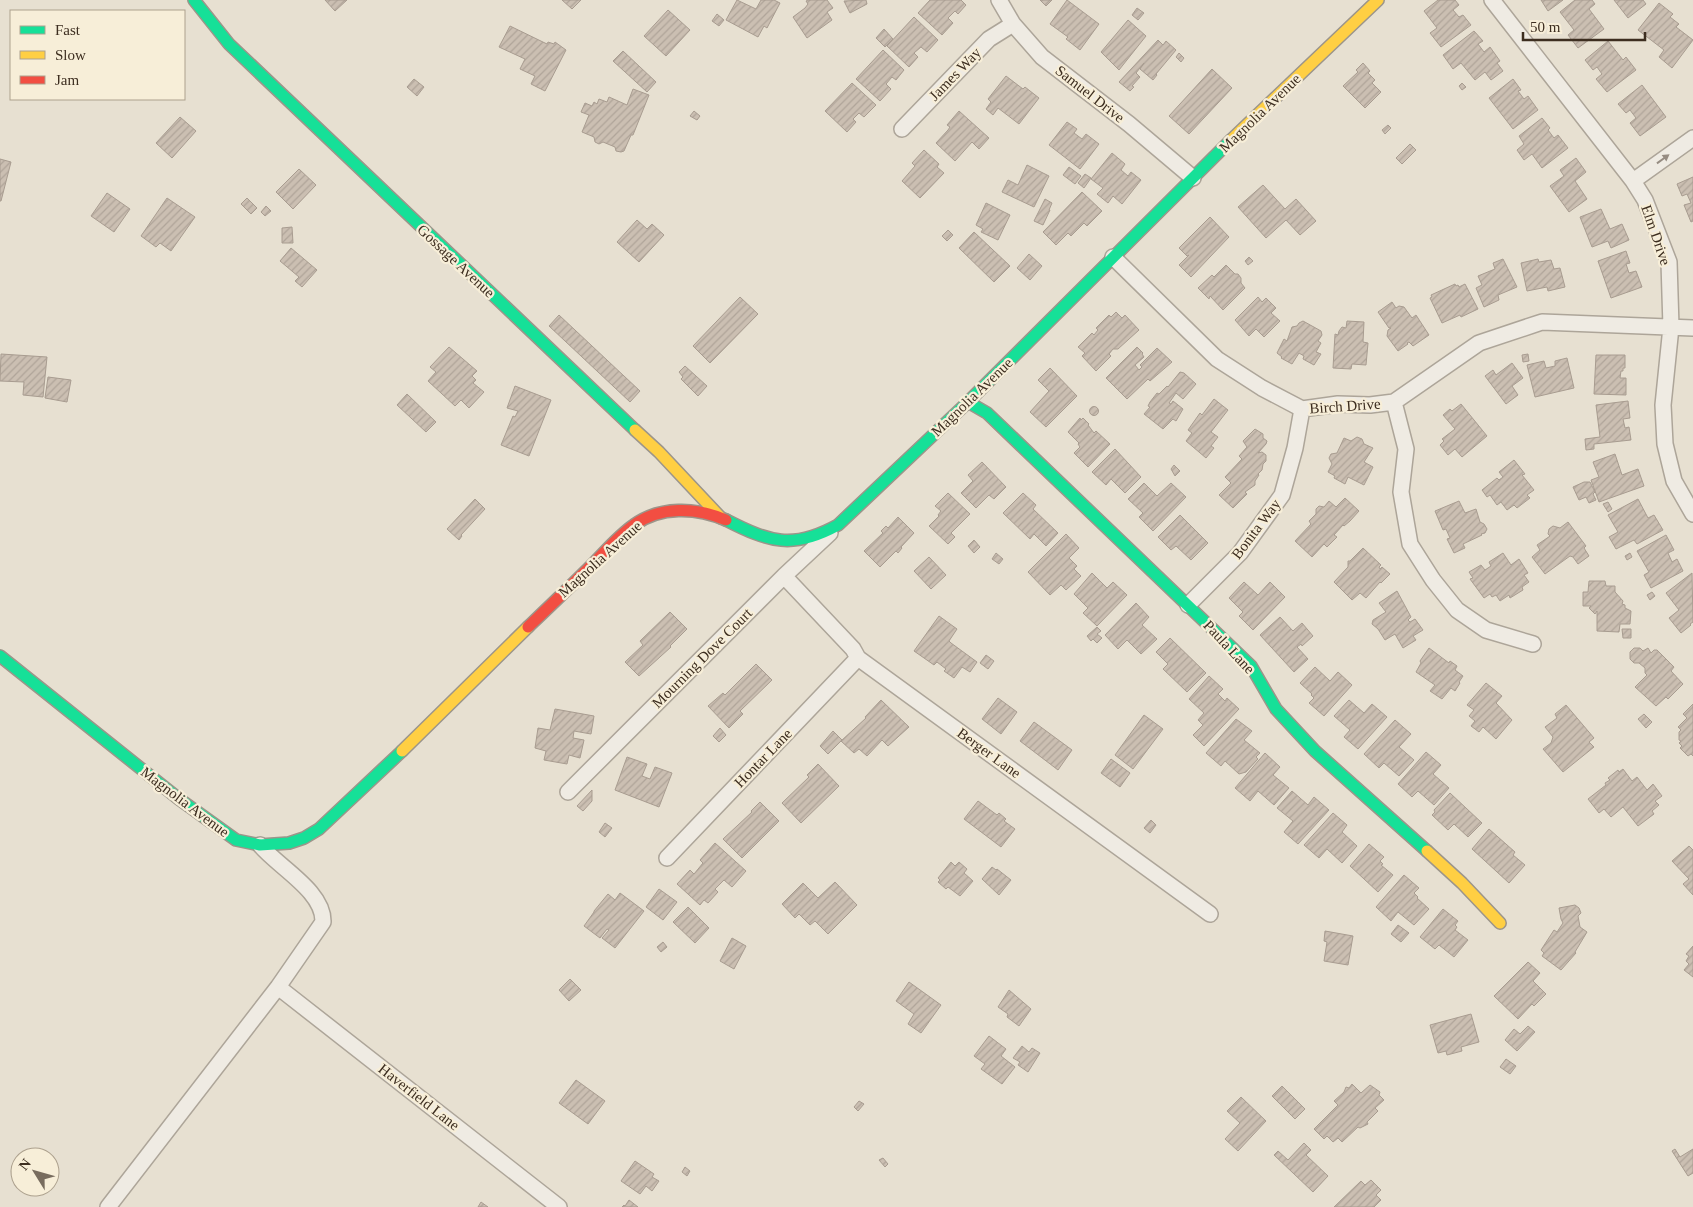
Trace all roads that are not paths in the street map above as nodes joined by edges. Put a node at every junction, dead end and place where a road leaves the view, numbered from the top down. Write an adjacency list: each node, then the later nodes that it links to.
1 (194, 0): 17 (street, Gossage Avenue)
2 (999, 0): 5 (street, Samuel Drive)
3 (1376, 0): 8 (street, Magnolia Avenue)
4 (1492, 0): 9 (street, Elm Drive)
5 (1013, 24): 6 (street, James Way); 8 (street, Samuel Drive)
6 (902, 129)
7 (1693, 138): 9 (street, one-way to 7)
8 (1193, 178): 10 (street, Magnolia Avenue)
9 (1633, 181): 11 (street, Elm Drive)
10 (1113, 257): 13 (street, Magnolia Avenue); 15 (street, Birch Drive)
11 (1671, 327): 12 (street, Birch Drive); 14 (street, Birch Drive); 16 (street, Elm Drive)
12 (1693, 328)
13 (968, 402): 18 (street, Magnolia Avenue); 20 (street, Paula Lane)
14 (1394, 402): 15 (street, Birch Drive); 21 (street)
15 (1302, 409): 20 (street, Bonita Way)
16 (1693, 514)
17 (722, 518): 18 (street, Magnolia Avenue); 25 (street, Magnolia Avenue)
18 (838, 525): 19 (street, Mourning Dove Court)
19 (784, 576): 23 (street, Berger Lane); 24 (street, Mourning Dove Court)
20 (1188, 605): 28 (street, Paula Lane)
21 (1533, 644)
22 (0, 656): 25 (street, Magnolia Avenue)
23 (858, 658): 26 (street, Hontar Lane); 27 (street, Berger Lane)
24 (568, 792)
25 (260, 845): 29 (street)
26 (667, 858)
27 (1210, 914)
28 (1500, 923)
29 (278, 987): 30 (street); 31 (street, Haverfield Lane)
30 (108, 1207)
31 (560, 1207)

